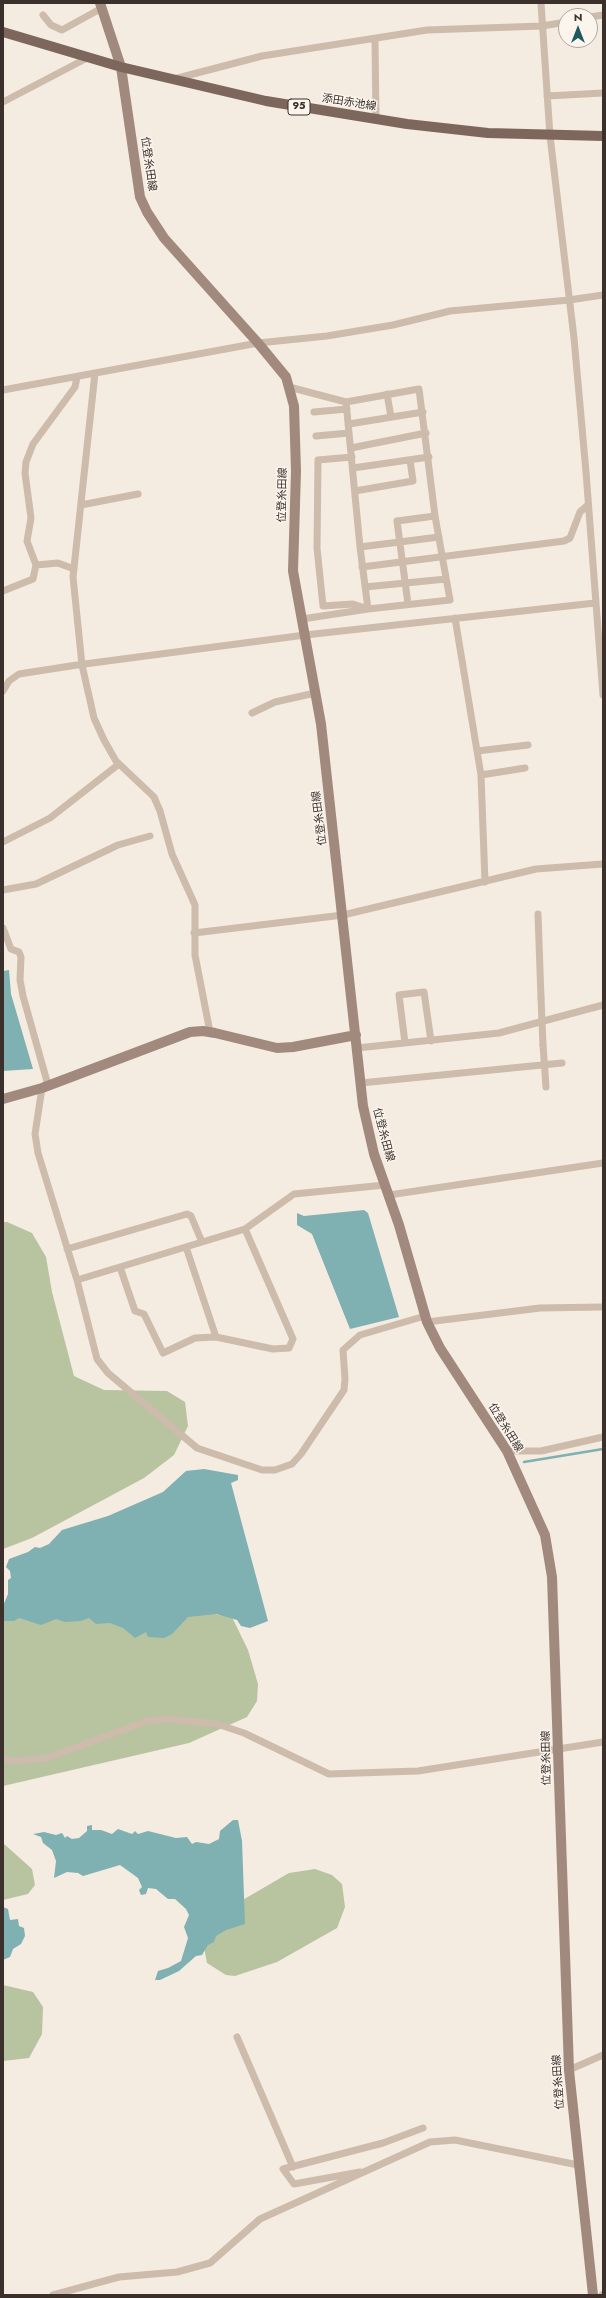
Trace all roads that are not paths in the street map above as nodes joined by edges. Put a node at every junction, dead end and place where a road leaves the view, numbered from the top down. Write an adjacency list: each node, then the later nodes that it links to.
1 (541, 3): 5 (street)
2 (101, 5): 3 (street); 9 (main road, 位登糸田線)
3 (43, 15)
4 (558, 23): 5 (street)
5 (542, 26): 7 (street); 12 (street)
6 (3, 32): 8 (main road, 添田赤池線 / 95)
7 (375, 40): 10 (street); 14 (street)
8 (89, 57): 9 (main road, 添田赤池線 / 95); 13 (street)
9 (121, 67): 10 (main road, 添田赤池線 / 95); 19 (main road, 位登糸田線)
10 (172, 79): 14 (main road, 添田赤池線 / 95)
11 (603, 93): 12 (street)
12 (547, 96): 15 (street)
13 (3, 102)
14 (376, 119): 15 (main road, 添田赤池線 / 95)
15 (550, 136): 16 (main road, 添田赤池線 / 95); 18 (street)
16 (603, 136)
17 (603, 295): 18 (street)
18 (569, 300): 19 (street); 41 (street)
19 (258, 343): 20 (street); 22 (main road, 位登糸田線)
20 (95, 373): 21 (street); 40 (street)
21 (78, 377): 23 (street); 48 (street)
22 (289, 387): 25 (street); 60 (main road, 位登糸田線)
23 (3, 390)
24 (387, 394): 25 (street); 27 (street); 28 (street)
25 (347, 405): 26 (street); 29 (street)
26 (314, 412)
27 (423, 412): 28 (street); 31 (street)
28 (390, 417): 29 (street)
29 (348, 424): 30 (street)
30 (350, 433): 32 (street); 33 (street)
31 (426, 433): 33 (street); 35 (street)
32 (316, 436)
33 (351, 448): 34 (street)
34 (352, 457): 37 (street); 58 (street)
35 (429, 457): 36 (street); 42 (street)
36 (410, 460): 37 (street); 38 (street)
37 (353, 468): 38 (street)
38 (355, 490): 45 (street)
39 (138, 494): 40 (street)
40 (81, 504): 50 (street)
41 (588, 505): 46 (street); 52 (street)
42 (435, 516): 43 (street); 44 (street)
43 (439, 537): 44 (street); 46 (street)
44 (400, 542): 45 (street); 47 (street)
45 (360, 547): 49 (street)
46 (442, 556): 47 (street); 51 (street)
47 (403, 562): 49 (street); 53 (street)
48 (36, 565): 50 (street); 55 (street)
49 (362, 567): 54 (street)
50 (74, 569): 62 (street)
51 (446, 579): 53 (street); 57 (street)
52 (599, 579): 56 (street)
53 (405, 583): 54 (street); 57 (street)
54 (365, 587): 58 (street)
55 (3, 591)
56 (595, 603): 59 (street); 65 (street)
57 (408, 604): 58 (street)
58 (368, 609): 60 (street)
59 (455, 618): 61 (street); 68 (street)
60 (302, 619): 61 (main road, 位登糸田線)
61 (305, 635): 62 (street); 64 (main road, 位登糸田線)
62 (82, 665): 63 (street); 69 (street)
63 (3, 691)
64 (315, 693): 66 (street); 78 (main road, 位登糸田線)
65 (603, 695)
66 (252, 713)
67 (528, 745): 68 (street)
68 (477, 751): 71 (street)
69 (119, 764): 73 (street); 80 (street)
70 (525, 768): 71 (street)
71 (480, 775): 75 (street)
72 (150, 836): 76 (street)
73 (3, 842)
74 (603, 864): 75 (street)
75 (485, 882): 78 (street)
76 (3, 890)
77 (538, 914): 88 (street, bridge)
78 (343, 915): 80 (street); 83 (main road, 位登糸田線)
79 (3, 928): 90 (street)
80 (194, 933): 82 (street)
81 (603, 1005): 84 (street)
82 (210, 1032): 83 (main road); 90 (main road)
83 (356, 1036): 86 (main road, 位登糸田線)
84 (431, 1040): 85 (street); 85 (street)
85 (405, 1043): 86 (street)
86 (357, 1048): 89 (main road, 位登糸田線)
87 (562, 1062): 88 (street)
88 (545, 1064): 89 (street); 91 (street)
89 (361, 1083): 94 (main road, 位登糸田線)
90 (45, 1087): 92 (main road); 99 (street)
91 (546, 1087)
92 (3, 1098)
93 (603, 1163): 95 (street)
94 (385, 1185): 95 (main road, 位登糸田線); 96 (street)
95 (389, 1195): 103 (main road, 位登糸田線)
96 (245, 1229): 97 (street); 104 (street)
97 (202, 1242): 98 (street); 99 (street)
98 (186, 1247): 100 (street); 104 (street)
99 (67, 1249): 101 (street)
100 (120, 1267): 101 (street); 104 (street)
101 (77, 1280): 103 (street)
102 (603, 1306): 103 (street)
103 (426, 1319): 106 (main road, 位登糸田線)
104 (216, 1337)
105 (603, 1437): 106 (street)
106 (507, 1451): 108 (main road, 位登糸田線)
107 (603, 1742): 108 (street)
108 (560, 1748): 109 (street); 112 (main road, 位登糸田線)
109 (3, 1759)
110 (237, 2038): 115 (street)
111 (603, 2055): 112 (street)
112 (569, 2070): 114 (main road, 位登糸田線)
113 (423, 2128): 115 (street)
114 (578, 2165): 116 (street); 118 (main road, 位登糸田線)
115 (293, 2167): 116 (street)
116 (372, 2170): 117 (street)
117 (53, 2295)
118 (594, 2295)

